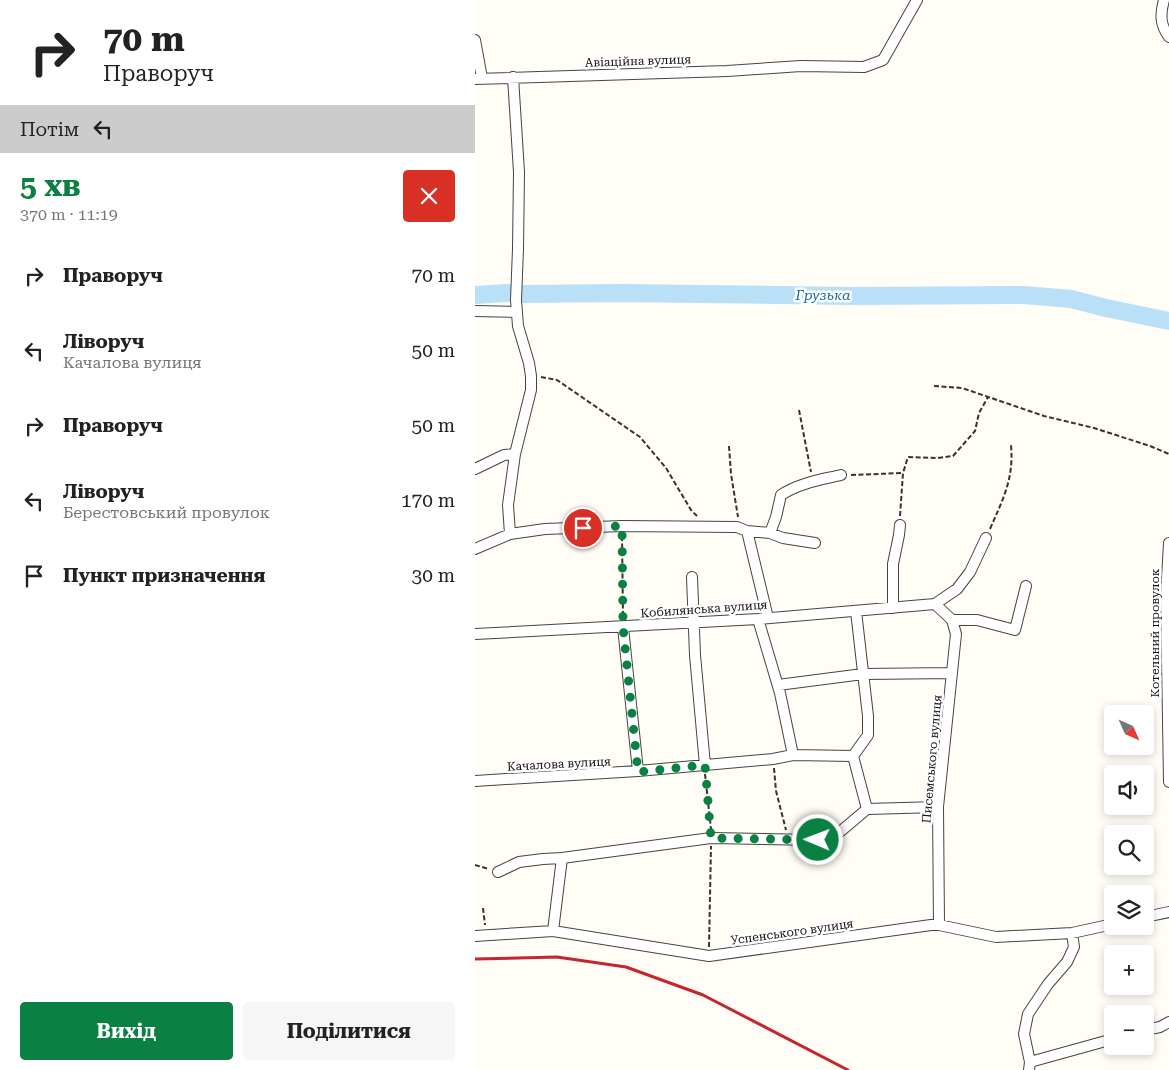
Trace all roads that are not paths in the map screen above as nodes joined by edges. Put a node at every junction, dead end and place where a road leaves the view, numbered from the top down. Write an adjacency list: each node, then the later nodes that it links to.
1 (917, 0): 5 (street, Авіаційна вулиця)
2 (1163, 0): 3 (street)
3 (1169, 37)
4 (475, 40): 6 (street)
5 (513, 77): 6 (street, Авіаційна вулиця); 8 (street)
6 (479, 78)
7 (475, 311): 8 (street)
8 (517, 312): 9 (street)
9 (515, 454): 10 (street); 15 (street)
10 (475, 469)
11 (841, 475): 14 (street)
12 (900, 525): 23 (street)
13 (747, 531): 14 (street); 15 (street); 25 (street)
14 (770, 533): 17 (street)
15 (510, 534): 19 (street)
16 (986, 538): 22 (street)
17 (815, 543)
18 (1169, 543): 38 (street, Котельний провулок)
19 (475, 550)
20 (692, 577): 27 (street)
21 (1025, 586): 26 (street)
22 (935, 604): 23 (street, Кобилянська вулиця); 26 (street)
23 (893, 608): 24 (street, Кобилянська вулиця)
24 (856, 611): 25 (street, Кобилянська вулиця); 31 (street)
25 (763, 619): 27 (street, Кобилянська вулиця); 32 (street)
26 (952, 620): 30 (street, Писемського вулиця)
27 (693, 622): 28 (street, Кобилянська вулиця); 35 (street)
28 (623, 627): 29 (street, Кобилянська вулиця); 36 (street)
29 (475, 634)
30 (952, 673): 31 (street); 39 (street, Писемського вулиця)
31 (863, 674): 32 (street); 34 (street)
32 (778, 685): 33 (street)
33 (793, 755): 34 (street, Качалова вулиця); 35 (street, Качалова вулиця)
34 (853, 756): 40 (street)
35 (705, 765): 36 (street, Качалова вулиця)
36 (638, 772): 37 (street, Качалова вулиця)
37 (475, 781)
38 (1169, 782)
39 (938, 807): 40 (street); 45 (street, Писемського вулиця)
40 (867, 809): 41 (street)
41 (562, 858): 42 (street); 47 (street)
42 (499, 872)
43 (1169, 912): 44 (street)
44 (1154, 916)
45 (939, 925): 47 (street, Успенського вулиця); 48 (street, Успенського вулиця)
46 (1104, 926): 48 (street, Успенського вулиця)
47 (553, 931): 49 (street, Успенського вулиця)
48 (1073, 933): 53 (street)
49 (475, 936)
50 (1169, 1022): 51 (street)
51 (1154, 1028)
52 (1104, 1042): 53 (street)
53 (1029, 1066)

